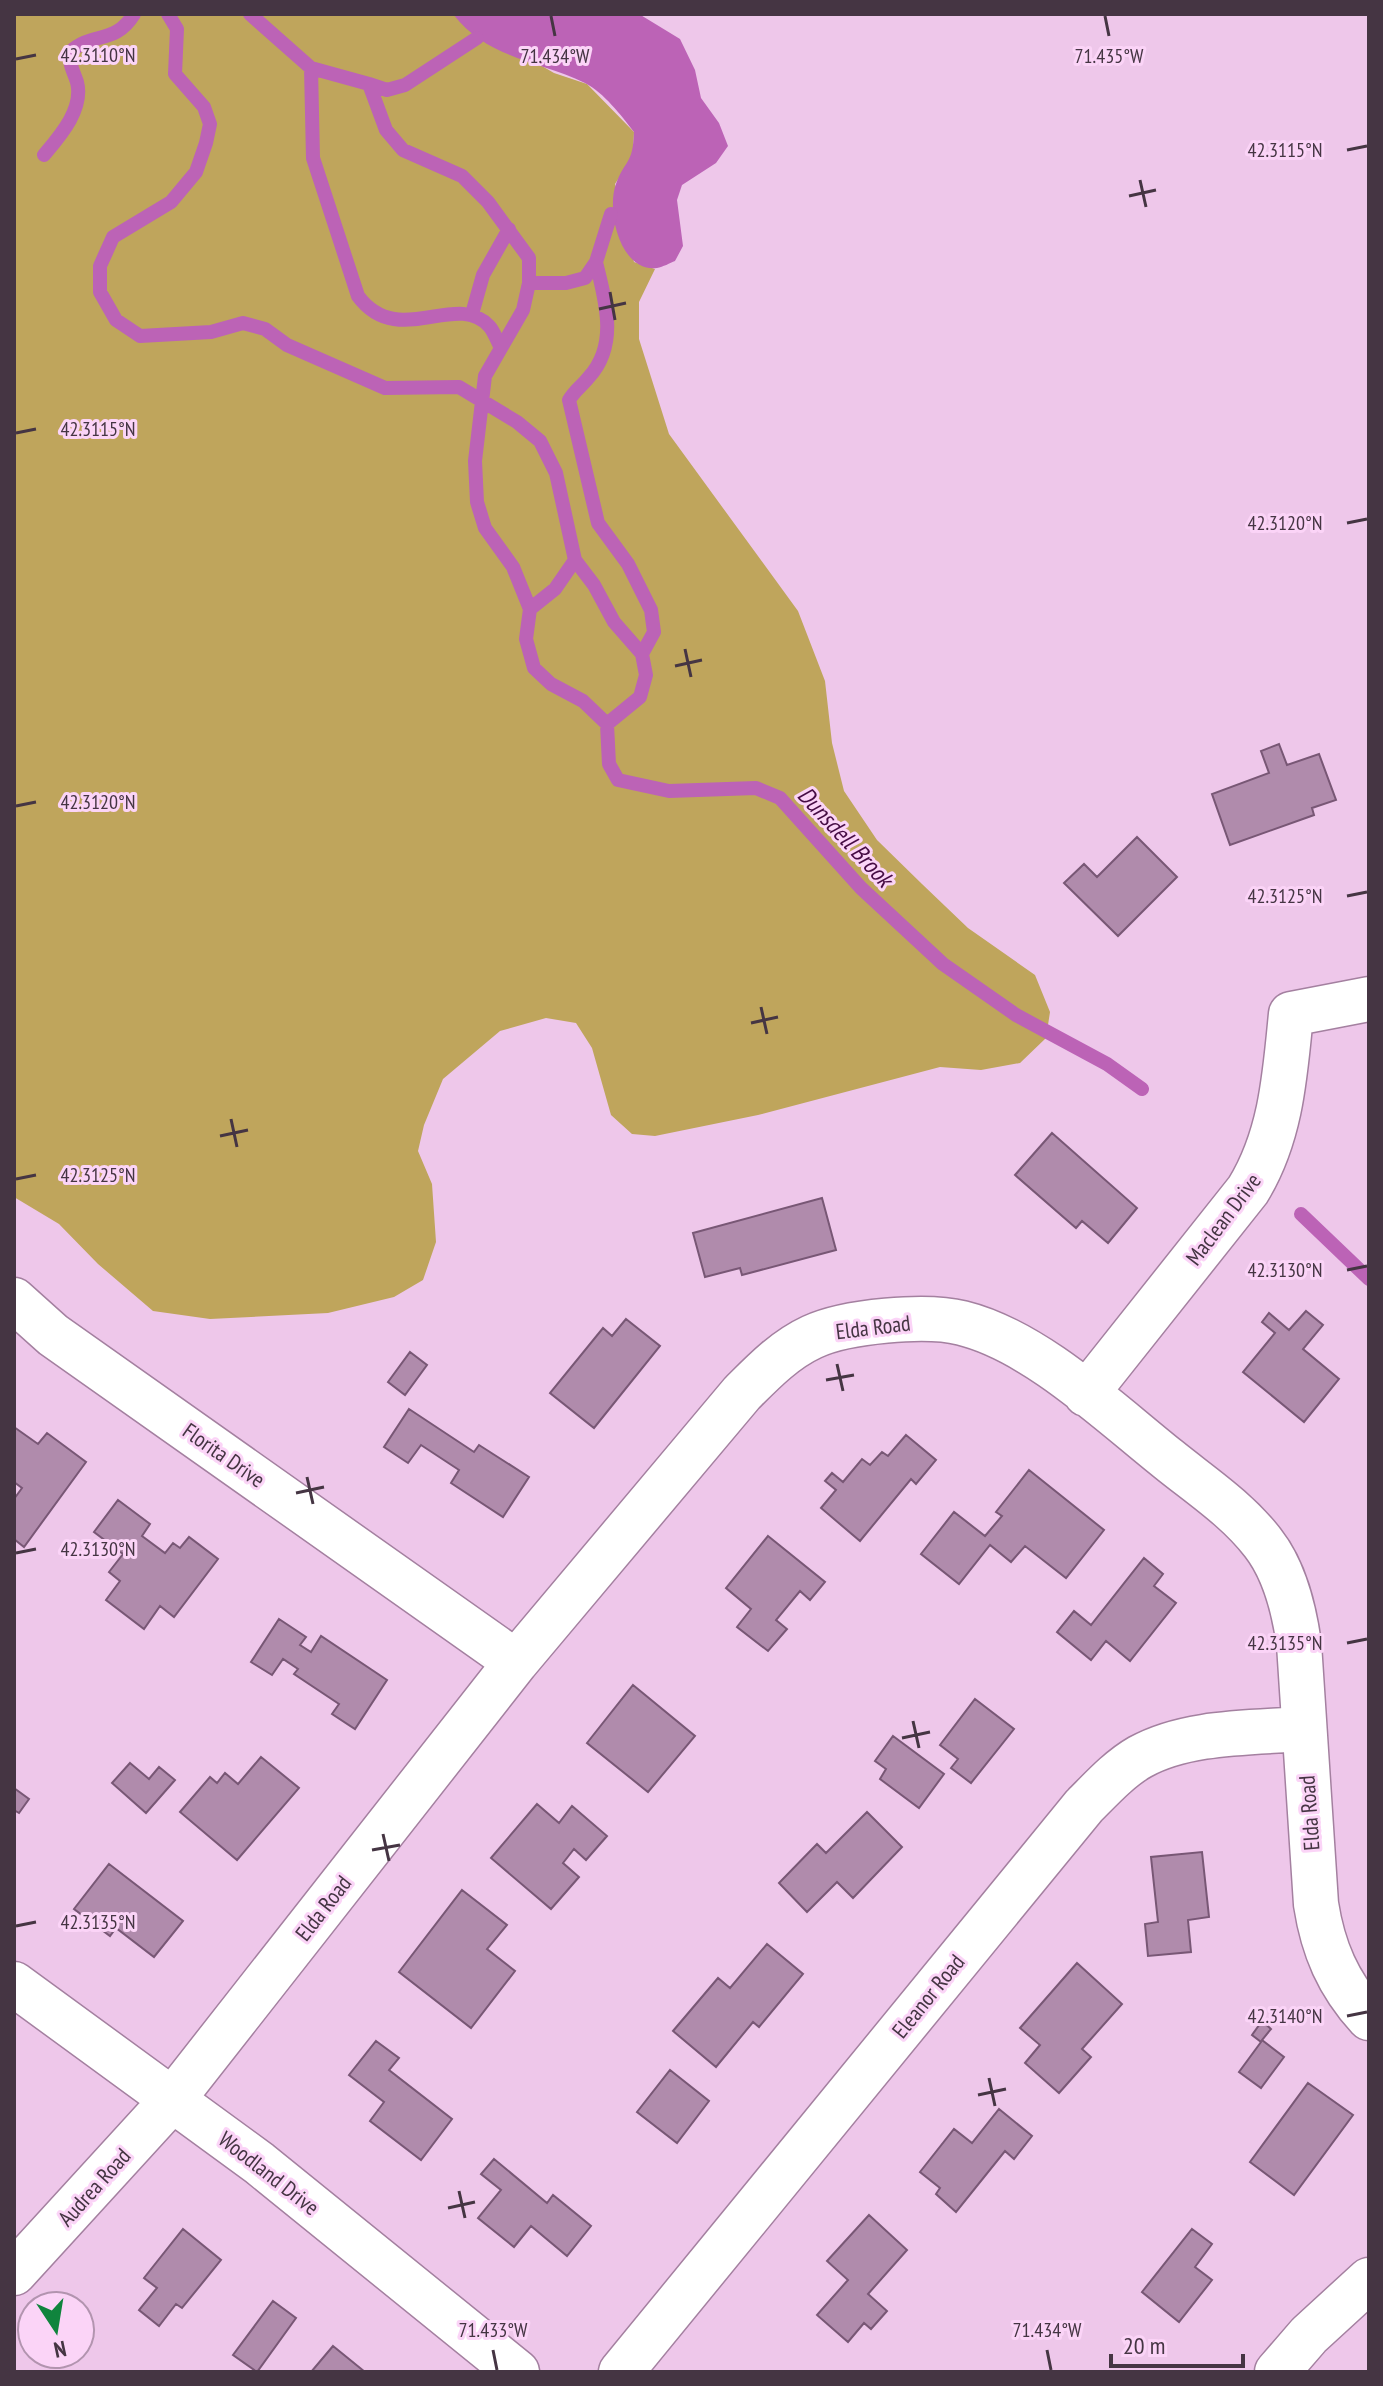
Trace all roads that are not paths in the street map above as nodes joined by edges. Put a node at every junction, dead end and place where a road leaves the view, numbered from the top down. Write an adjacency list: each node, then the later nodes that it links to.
1 (1369, 999): 3 (street, Maclean Drive)
2 (14, 1300): 4 (street, Florita Drive)
3 (1086, 1394): 4 (street, Elda Road); 5 (street, Elda Road)
4 (516, 1662): 8 (street, Elda Road)
5 (1303, 1729): 7 (street, Elda Road); 12 (street, Eleanor Road)
6 (14, 1984): 8 (street, Woodland Drive)
7 (1369, 2018)
8 (173, 2099): 9 (street, Audrea Road); 11 (street, Woodland Drive)
9 (14, 2273)
10 (1369, 2280): 13 (street)
11 (517, 2372)
12 (621, 2372)
13 (1277, 2372)

